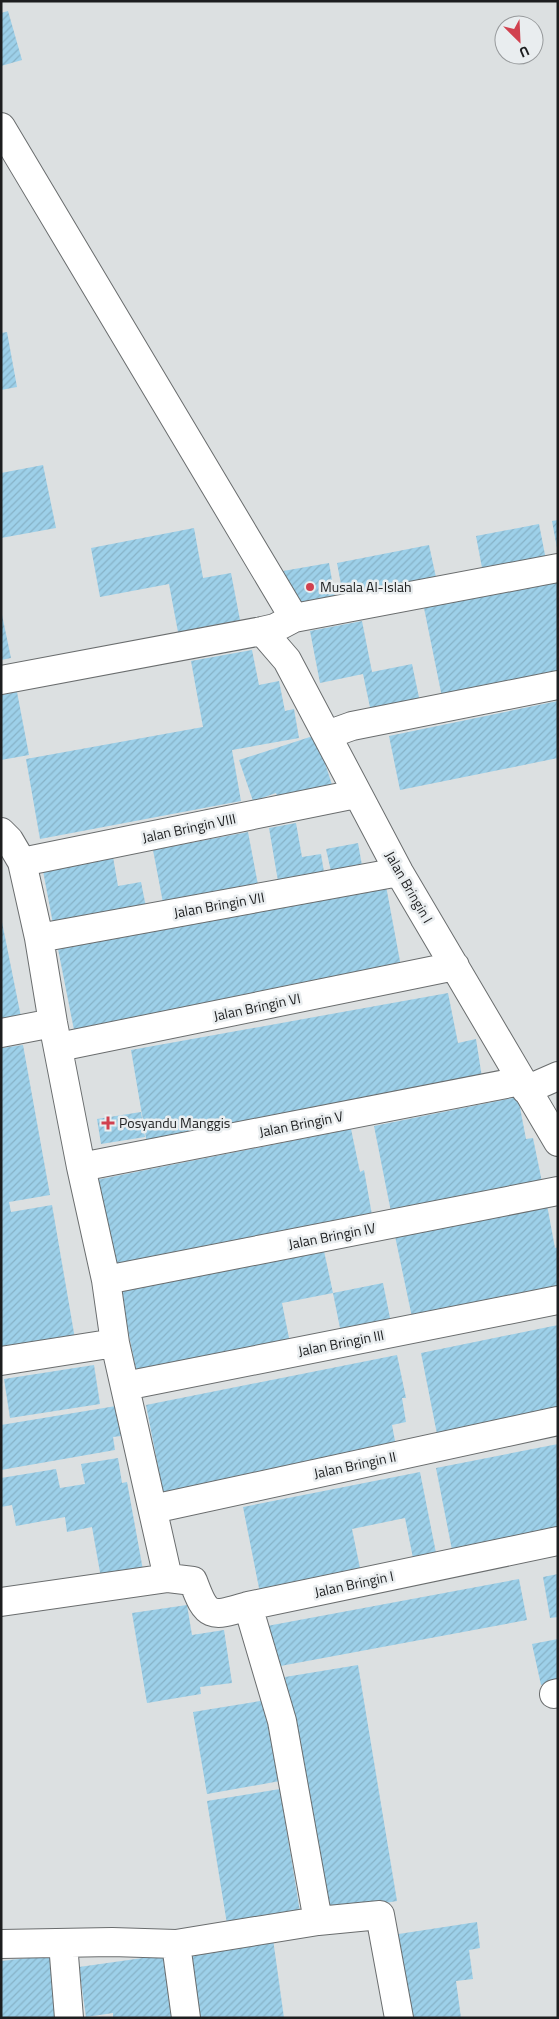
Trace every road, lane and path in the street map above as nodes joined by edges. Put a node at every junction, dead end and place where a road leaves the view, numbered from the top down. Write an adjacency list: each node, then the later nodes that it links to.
1 (1, 127): 3 (street, Jalan Bringin I)
2 (558, 568): 3 (street)
3 (280, 624): 4 (street); 6 (street, Jalan Bringin I)
4 (1, 680)
5 (558, 685): 6 (street)
6 (336, 732): 7 (street, Jalan Bringin I)
7 (356, 794): 9 (street, Jalan Bringin VIII); 10 (street, Jalan Bringin I)
8 (1, 832): 9 (street)
9 (22, 862): 11 (street)
10 (399, 872): 11 (street, Jalan Bringin VII); 12 (street, Jalan Bringin I)
11 (39, 938): 14 (street)
12 (455, 966): 14 (street, Jalan Bringin VI); 15 (street, Jalan Bringin I)
13 (1, 1033): 14 (street, Jalan Bringin VI)
14 (56, 1035): 17 (street)
15 (539, 1081): 16 (street, Jalan Bringin I); 17 (street, Jalan Bringin V)
16 (558, 1142)
17 (81, 1167): 19 (street)
18 (558, 1191): 19 (street, Jalan Bringin IV)
19 (106, 1280): 21 (street)
20 (558, 1300): 23 (street, Jalan Bringin III)
21 (115, 1343): 22 (street); 23 (street)
22 (1, 1361)
23 (125, 1386): 25 (street)
24 (558, 1421): 25 (street, Jalan Bringin II)
25 (153, 1509): 27 (street)
26 (558, 1541): 29 (street, Jalan Bringin I)
27 (168, 1578): 28 (street); 29 (street, Jalan Bringin I)
28 (1, 1602)
29 (248, 1606): 30 (street)
30 (318, 1921): 33 (street); 36 (street)
31 (63, 1943): 32 (street); 33 (street); 34 (street)
32 (1, 1944)
33 (176, 1944): 35 (street)
34 (69, 2018)
35 (186, 2018)
36 (399, 2018)

